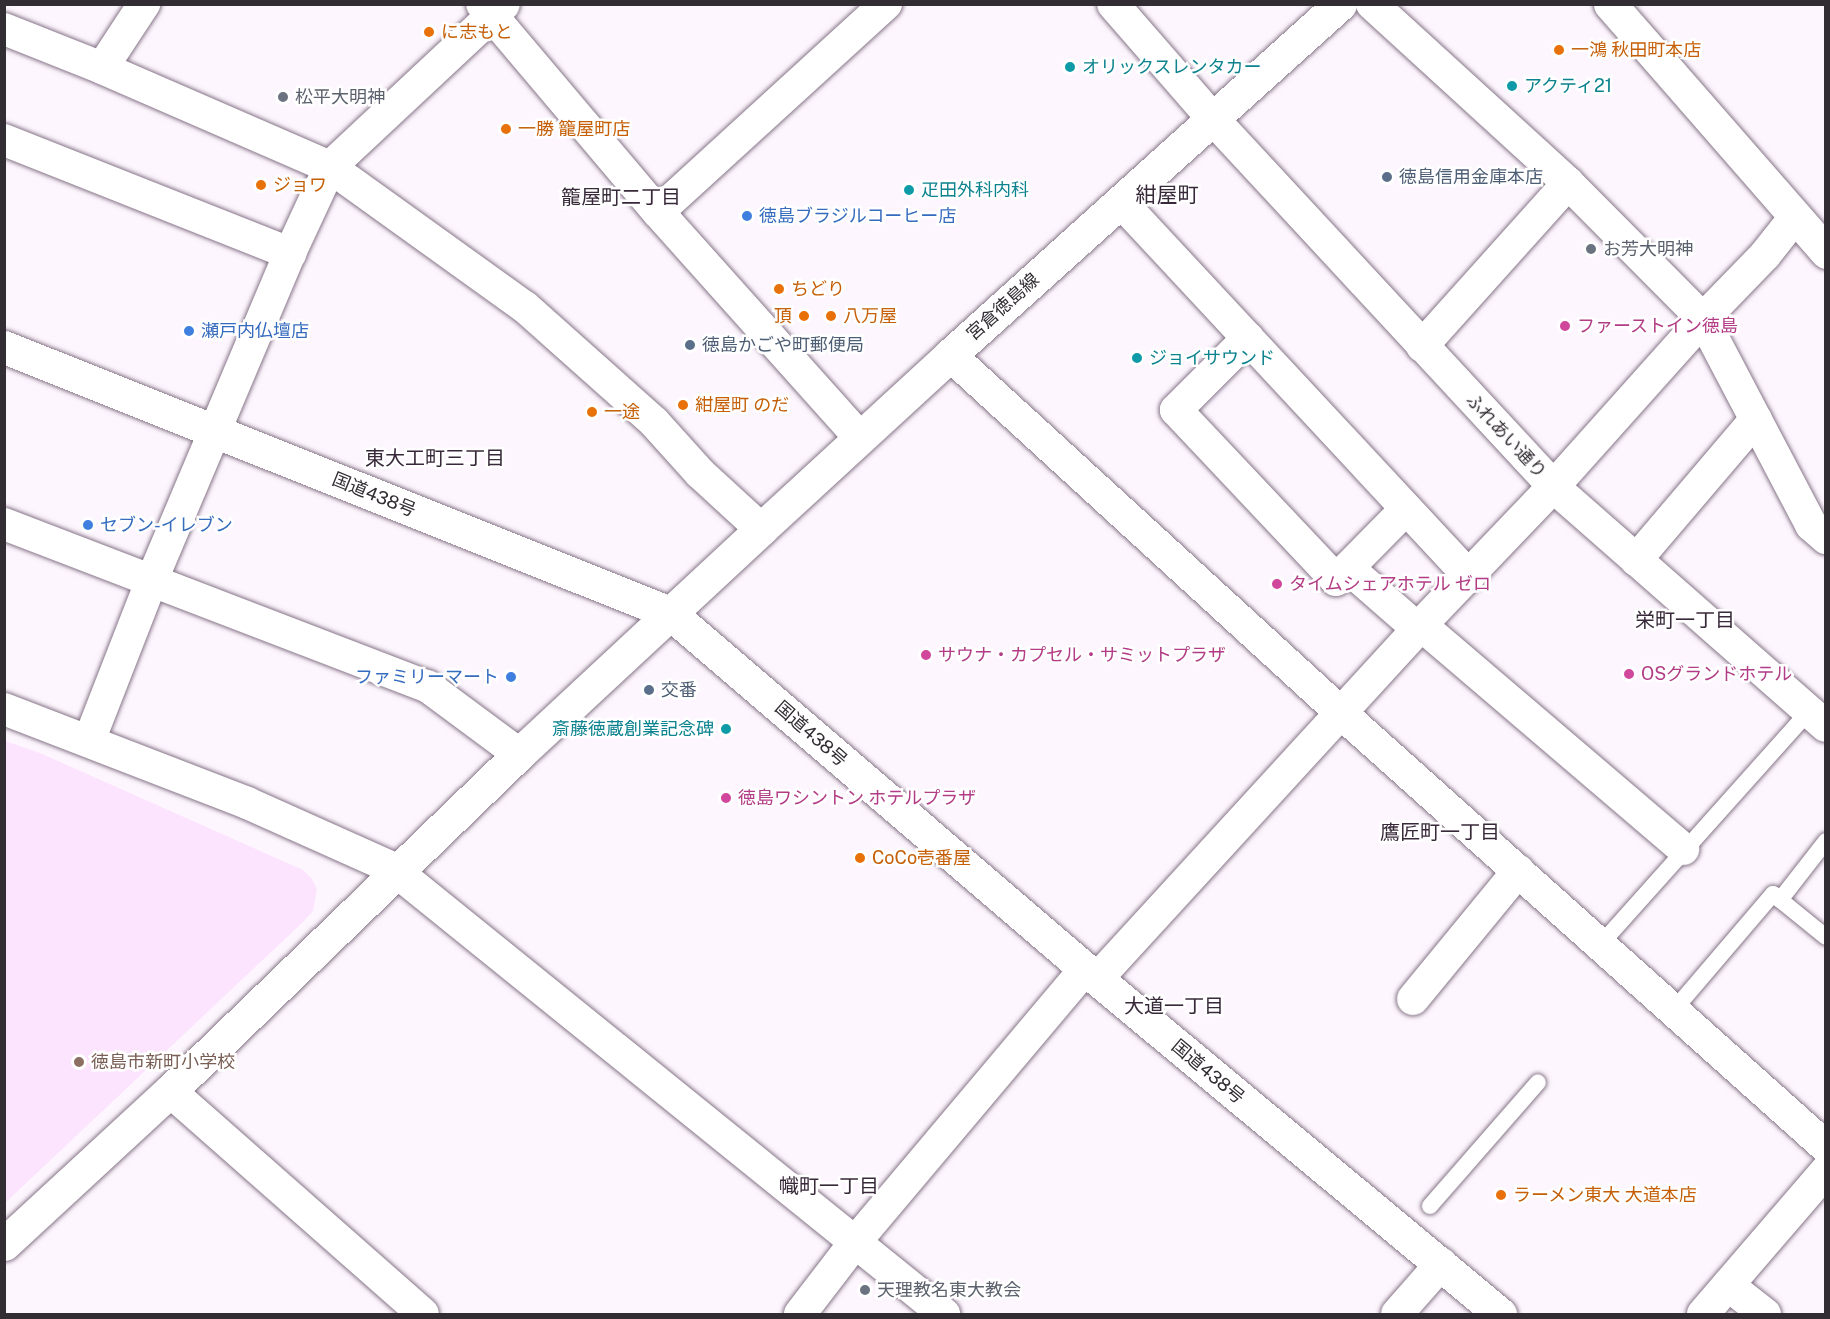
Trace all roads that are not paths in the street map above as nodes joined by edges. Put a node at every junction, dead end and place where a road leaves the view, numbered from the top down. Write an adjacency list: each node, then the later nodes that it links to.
1 (144, 4): 9 (street)
2 (886, 4): 15 (street)
3 (1113, 4): 10 (street, ふれあい通り)
4 (1340, 4): 10 (main road, 宮倉徳島線)
5 (1372, 4): 13 (street)
6 (1610, 4): 16 (main road)
7 (493, 8): 12 (street); 15 (street)
8 (4, 29): 9 (street)
9 (102, 68): 12 (street)
10 (1213, 119): 14 (main road, 宮倉徳島線); 21 (street, ふれあい通り)
11 (4, 140): 18 (street)
12 (330, 167): 18 (street); 30 (street)
13 (1568, 183): 19 (street); 21 (street)
14 (1121, 202): 20 (street); 23 (main road, 宮倉徳島線)
15 (658, 212): 26 (street)
16 (1795, 217): 17 (main road); 19 (street)
17 (1826, 252)
18 (290, 253): 25 (street)
19 (1703, 319): 24 (street); 27 (street)
20 (1248, 338): 28 (street); 33 (street)
21 (1422, 346): 27 (street, ふれあい通り)
22 (4, 348): 25 (main road, 国道438号)
23 (950, 355): 26 (main road, 宮倉徳島線); 39 (street)
24 (1756, 419): 31 (street); 32 (street)
25 (215, 431): 35 (street); 36 (main road, 国道438号)
26 (860, 438): 30 (main road, 宮倉徳島線)
27 (1553, 487): 32 (street, ふれあい通り); 34 (street)
28 (1406, 509): 33 (street); 34 (street)
29 (4, 524): 35 (street)
30 (761, 529): 36 (main road, 宮倉徳島線)
31 (1826, 538)
32 (1636, 560): 40 (street, ふれあい通り)
33 (1348, 568): 37 (street)
34 (1469, 576): 37 (street)
35 (151, 582): 41 (street); 42 (street)
36 (670, 614): 42 (main road, 宮倉徳島線); 50 (main road, 国道438号)
37 (1420, 627): 39 (street); 44 (street)
38 (4, 709): 41 (street)
39 (1341, 712): 45 (street); 50 (street)
40 (1817, 718): 44 (lane)
41 (89, 741): 46 (street)
42 (519, 754): 46 (main road, 宮倉徳島線)
43 (1826, 841): 47 (lane)
44 (1683, 849): 49 (lane)
45 (1518, 871): 49 (street); 51 (street)
46 (395, 872): 54 (main road, 宮倉徳島線); 58 (street)
47 (1780, 900): 48 (lane); 52 (lane)
48 (1826, 937)
49 (1600, 945): 52 (street)
50 (1091, 974): 58 (street); 60 (main road, 国道438号)
51 (1413, 999)
52 (1673, 1011): 55 (street)
53 (1538, 1082): 57 (lane)
54 (170, 1091): 59 (main road, 宮倉徳島線); 62 (street)
55 (1826, 1147)
56 (1826, 1171): 61 (street)
57 (1430, 1206)
58 (856, 1242): 63 (street); 64 (street)
59 (4, 1244)
60 (1441, 1264): 65 (street); 66 (main road, 国道438号)
61 (1728, 1285): 67 (street); 68 (street)
62 (423, 1314)
63 (800, 1314)
64 (944, 1314)
65 (1397, 1314)
66 (1500, 1314)
67 (1703, 1314)
68 (1766, 1314)

